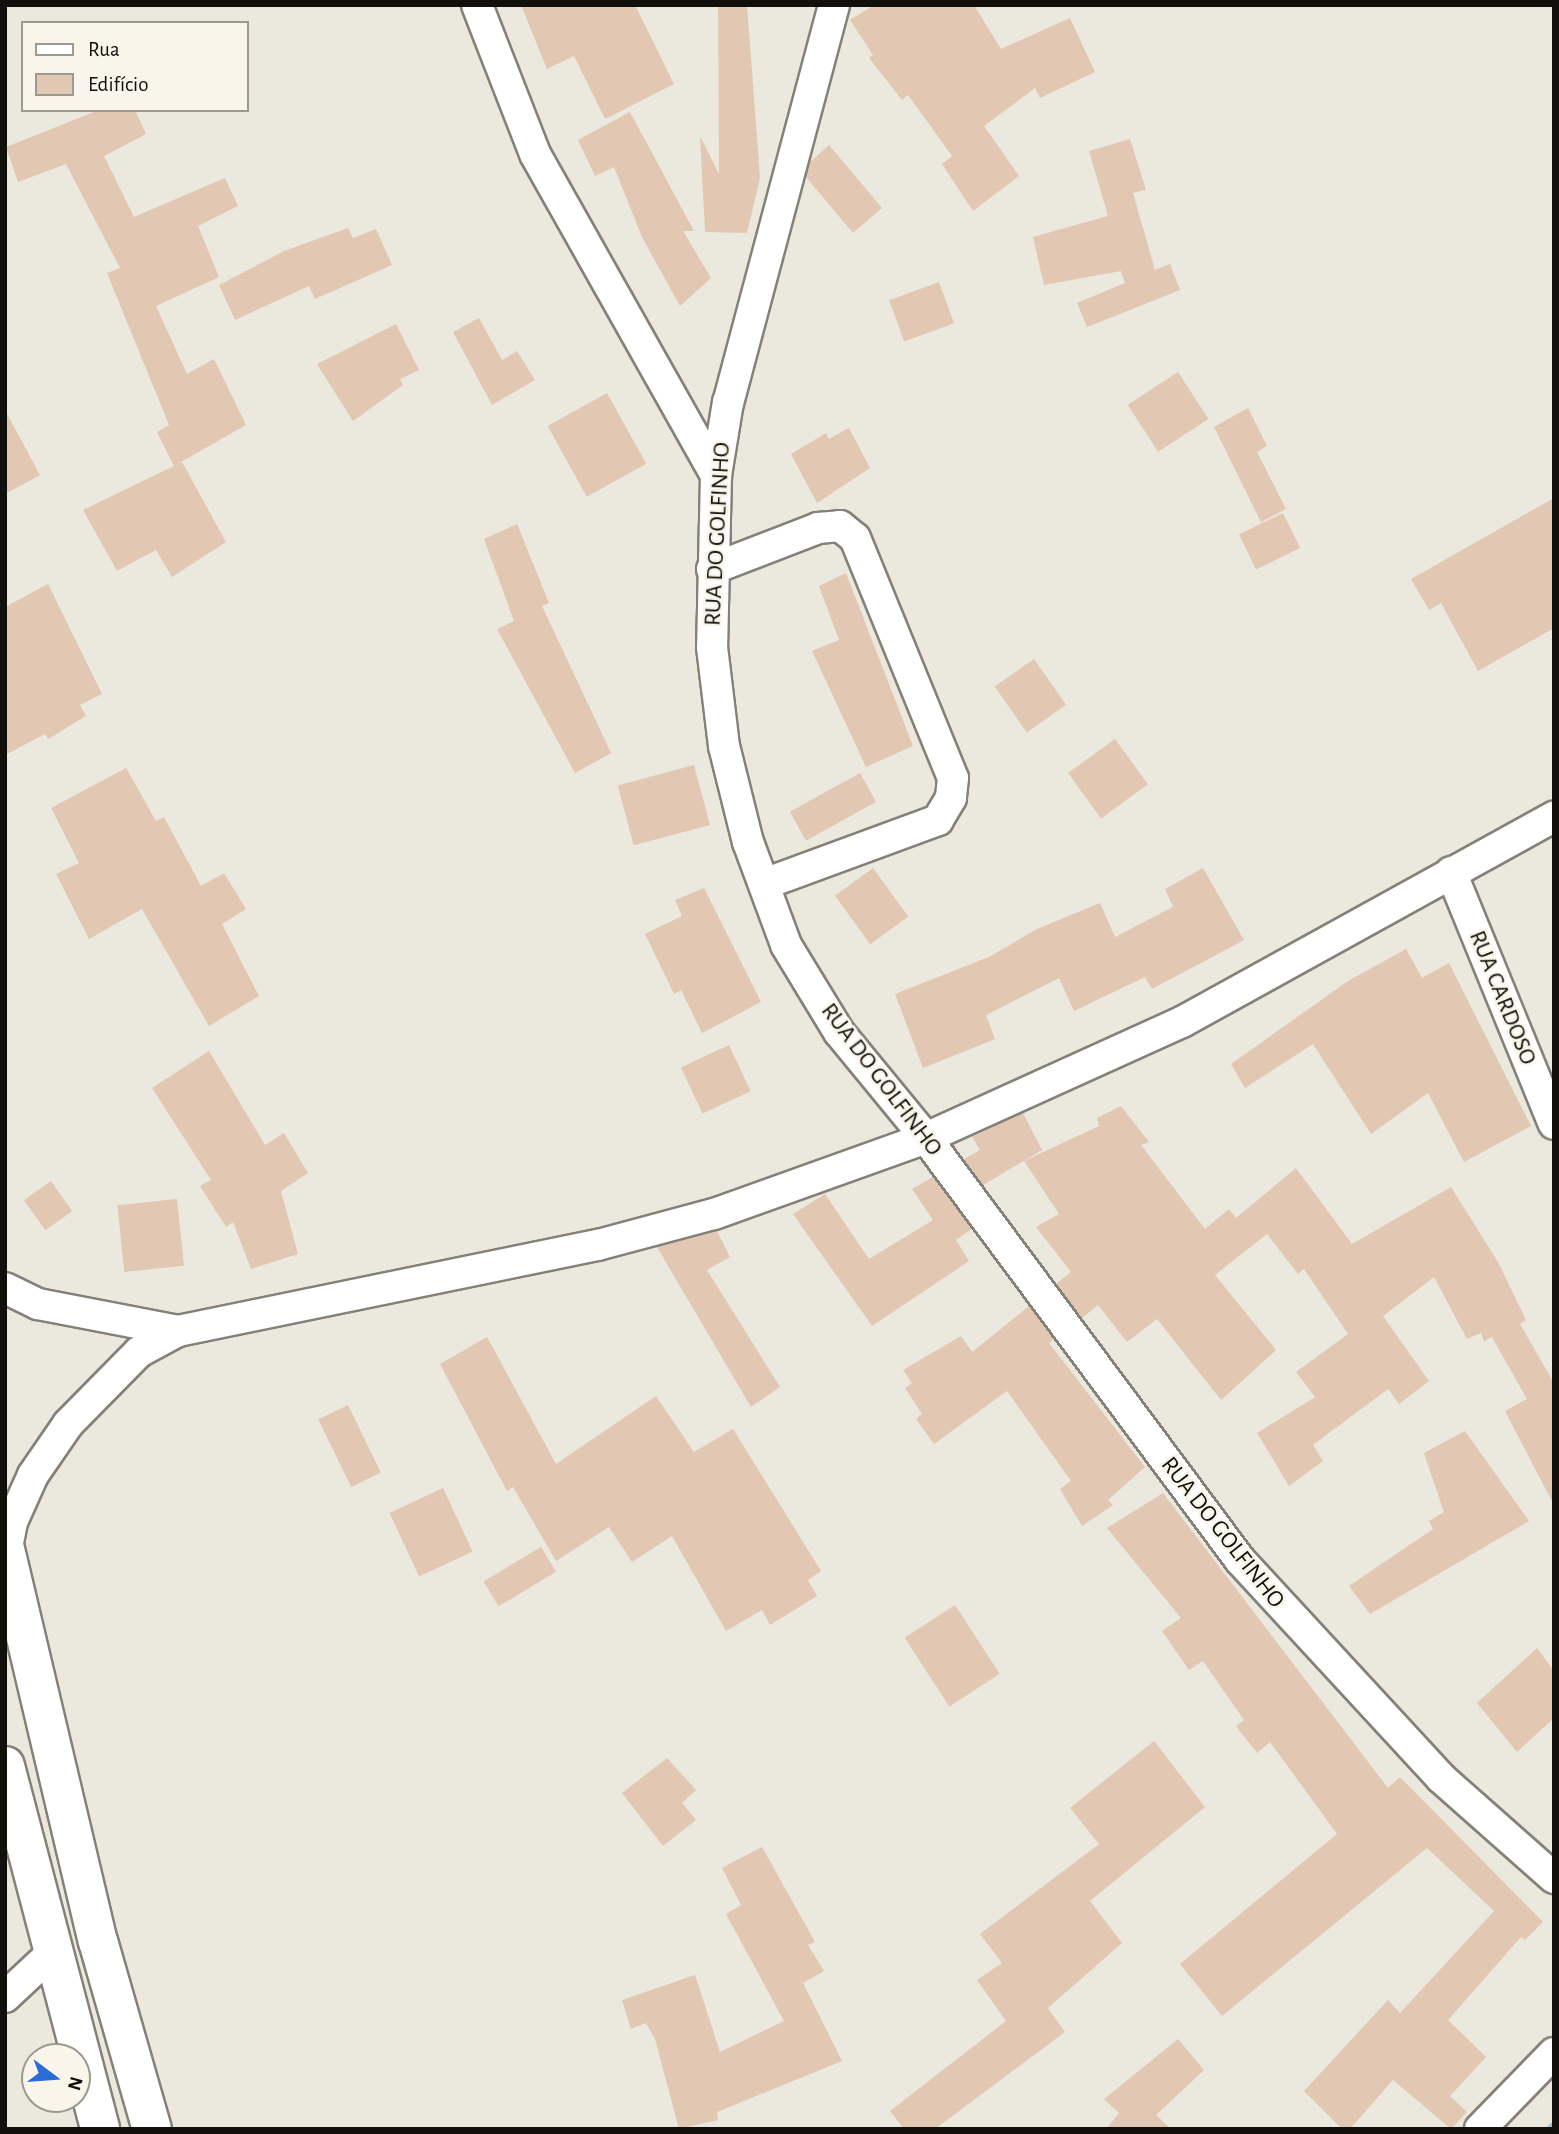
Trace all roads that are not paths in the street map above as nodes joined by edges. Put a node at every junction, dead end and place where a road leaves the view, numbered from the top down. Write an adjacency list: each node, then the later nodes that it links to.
1 (477, 5): 3 (street)
2 (834, 5): 3 (street, RUA DO GOLFINHO)
3 (716, 475): 4 (street, RUA DO GOLFINHO)
4 (712, 569): 7 (street, RUA DO GOLFINHO); 7 (street)
5 (1554, 817): 6 (street)
6 (1451, 872): 8 (street, RUA CARDOSO); 9 (street)
7 (764, 884): 9 (street, RUA DO GOLFINHO)
8 (1554, 1124)
9 (926, 1138): 11 (street); 14 (street, RUA DO GOLFINHO)
10 (5, 1287): 11 (street)
11 (178, 1331): 12 (street)
12 (6, 1551): 19 (main road)
13 (5, 1766): 15 (main road)
14 (1554, 1878)
15 (51, 1954): 16 (street); 18 (main road)
16 (5, 1997)
17 (1554, 2053): 20 (street)
18 (100, 2129)
19 (152, 2129)
20 (1480, 2129)

